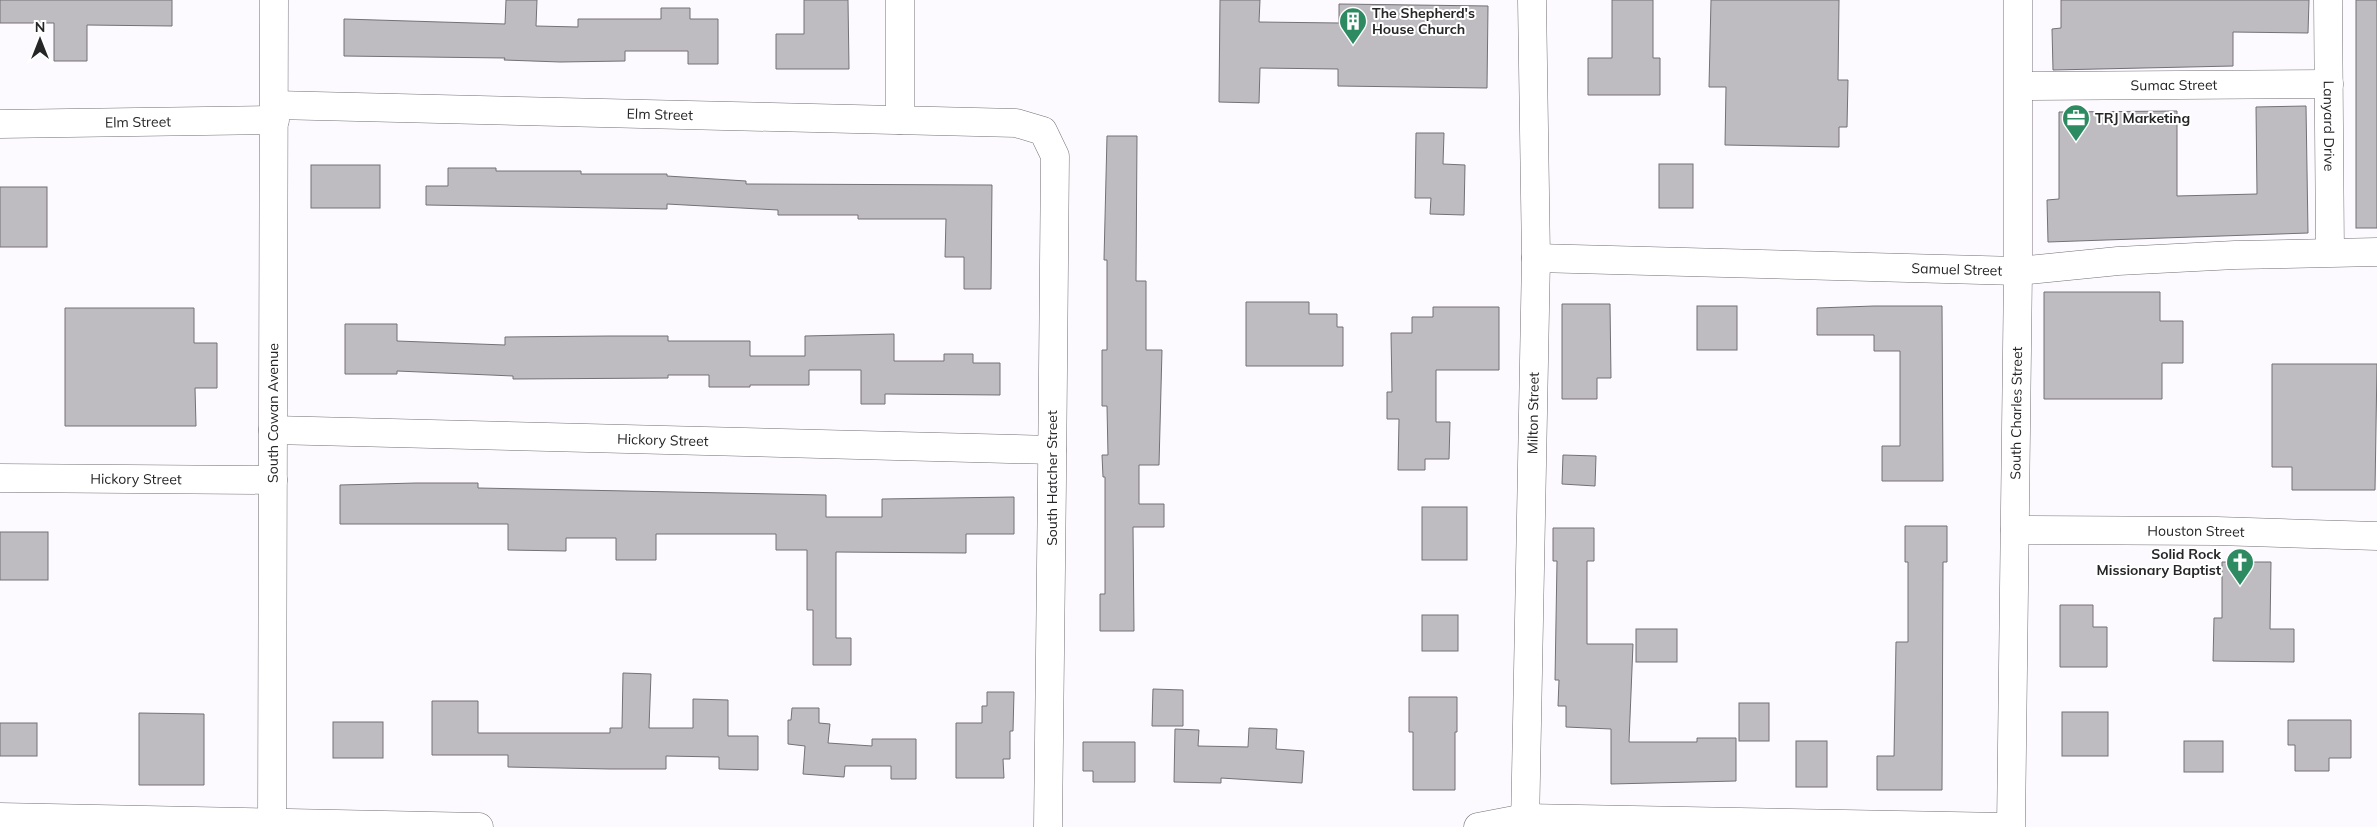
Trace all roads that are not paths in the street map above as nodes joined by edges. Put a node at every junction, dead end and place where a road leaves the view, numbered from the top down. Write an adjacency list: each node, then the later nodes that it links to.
1 (274, 0): 8 (street, South Cowan Avenue)
2 (900, 0): 9 (street)
3 (1532, 0): 14 (street, Milton Street)
4 (2018, 0): 7 (street, South Charles Street)
5 (2328, 0): 6 (street, Lanyard Drive)
6 (2329, 84): 7 (street, Sumac Street); 12 (street, Lanyard Drive)
7 (2019, 86): 15 (street, South Charles Street)
8 (274, 112): 9 (street, Elm Street); 10 (street, Elm Street); 16 (street, South Cowan Avenue)
9 (900, 120): 11 (street, Elm Street)
10 (0, 124)
11 (1043, 131): 17 (street, South Hatcher Street)
12 (2330, 252): 13 (street, Samuel Street); 15 (street, Samuel Street)
13 (2377, 252)
14 (1536, 258): 15 (street, Samuel Street); 23 (street, Milton Street)
15 (2018, 271): 20 (street, South Charles Street)
16 (273, 430): 17 (street, Hickory Street); 19 (street, South Cowan Avenue)
17 (1052, 450): 26 (street, South Hatcher Street)
18 (0, 478): 19 (street, Hickory Street)
19 (273, 480): 24 (street, South Cowan Avenue)
20 (2015, 530): 21 (street, Houston Street); 29 (street, South Charles Street)
21 (2377, 536)
22 (0, 817): 24 (street)
23 (1525, 823): 27 (street); 28 (street)
24 (272, 825): 25 (street)
25 (479, 827)
26 (1048, 827)
27 (1478, 827)
28 (2004, 827)
29 (2011, 827)

